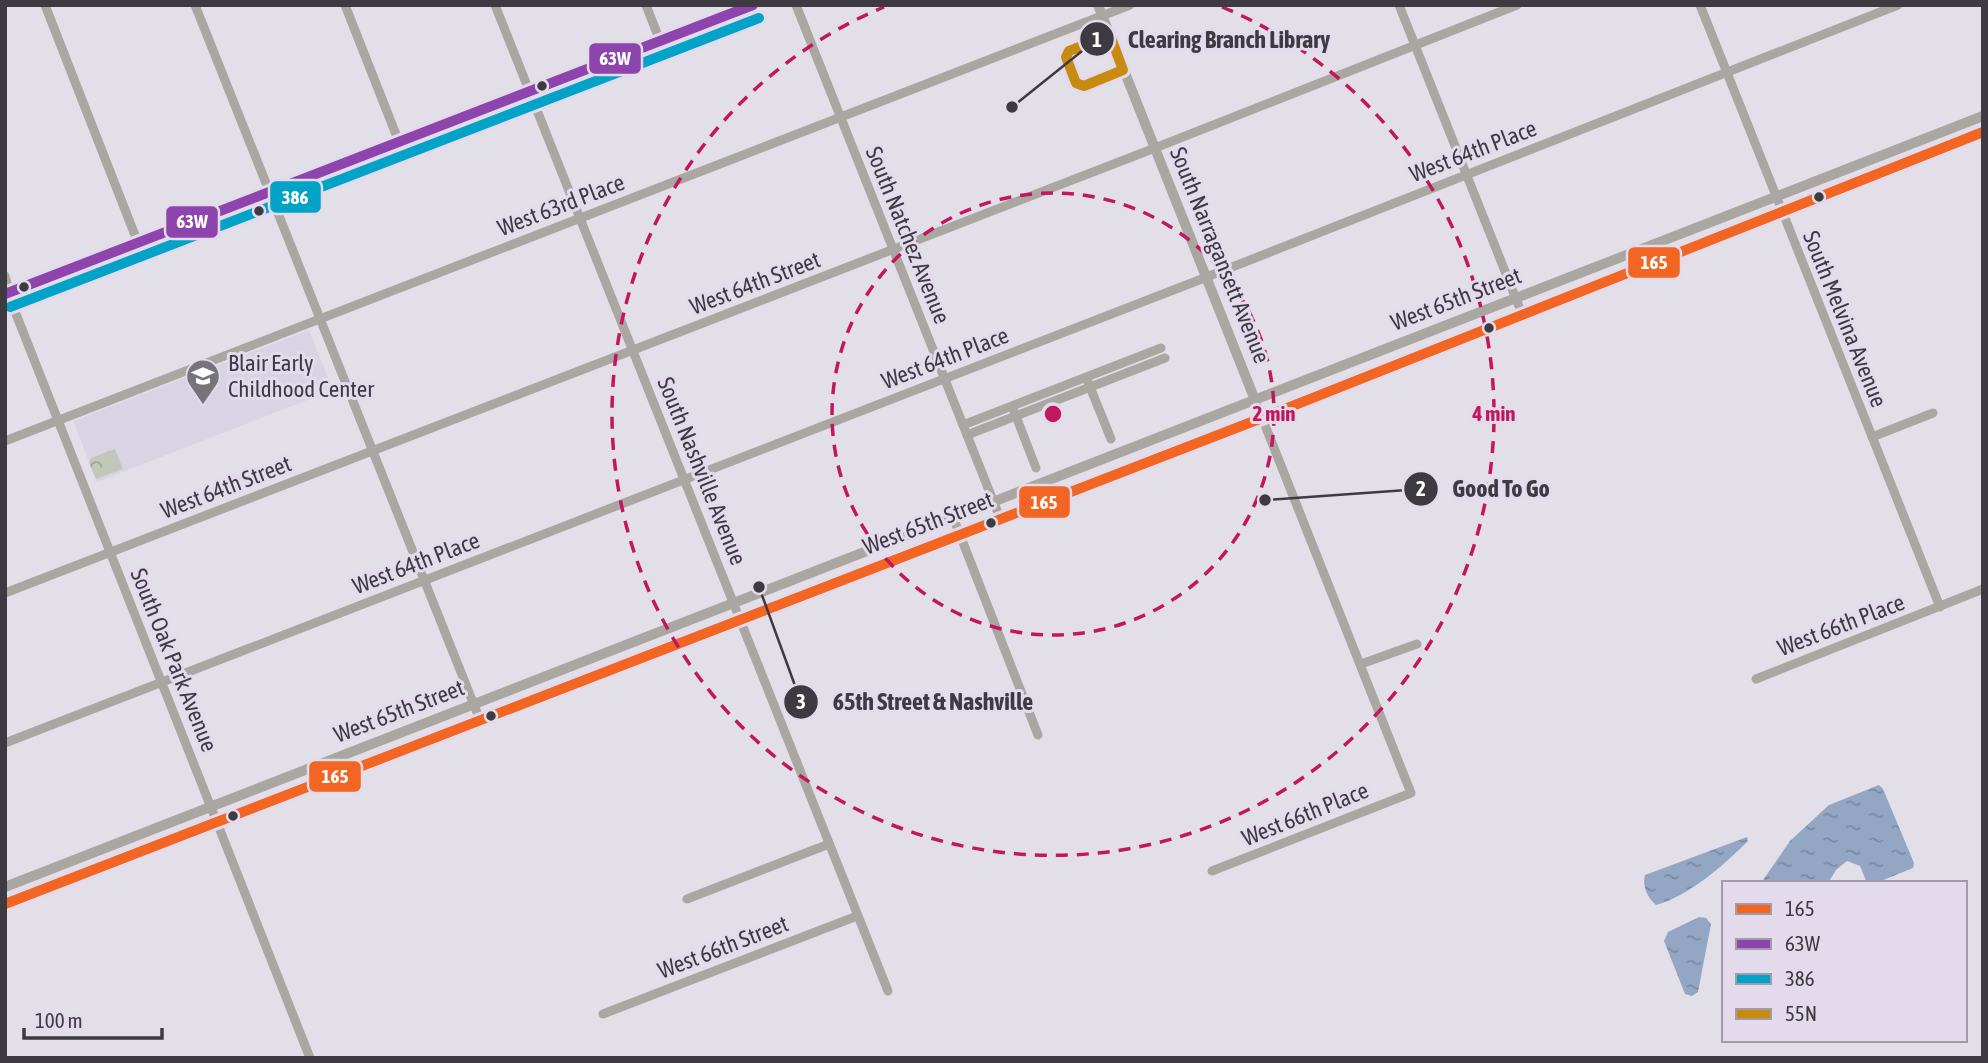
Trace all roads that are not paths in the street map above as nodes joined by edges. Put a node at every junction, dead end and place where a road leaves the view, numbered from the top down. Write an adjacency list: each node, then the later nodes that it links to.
1 (45, 5): 28 (street)
2 (195, 5): 24 (street)
3 (345, 5): 21 (street)
4 (495, 5): 17 (street, South Nashville Avenue)
5 (646, 5): 14 (street)
6 (754, 5): 14 (main road)
7 (796, 5): 19 (street, South Natchez Avenue)
8 (1130, 5): 13 (street, West 63rd Place)
9 (1399, 5): 15 (street)
10 (1517, 5): 15 (street, West 64th Street)
11 (1700, 5): 16 (street, South Melvina Avenue)
12 (1898, 5): 16 (street, West 64th Place)
13 (1100, 11): 19 (street, West 63rd Place); 22 (street, South Narragansett Avenue)
14 (660, 41): 17 (main road)
15 (1415, 46): 22 (street, West 64th Street); 23 (street)
16 (1727, 72): 23 (street, West 64th Place); 25 (street, South Melvina Avenue)
17 (530, 92): 21 (main road); 27 (street, South Nashville Avenue)
18 (1983, 116): 25 (street, West 65th Street)
19 (840, 118): 27 (street, West 63rd Place); 29 (street, South Natchez Avenue)
20 (1983, 132): 26 (street, West 65th Street)
21 (399, 142): 24 (main road)
22 (1155, 148): 29 (street, West 64th Street); 31 (street, South Narragansett Avenue)
23 (1466, 175): 31 (street, West 64th Place); 33 (street)
24 (269, 193): 28 (main road); 35 (street)
25 (1775, 197): 26 (street, South Melvina Avenue); 33 (street, West 65th Street)
26 (1781, 211): 34 (street, West 65th Street); 49 (street, South Melvina Avenue)
27 (580, 218): 35 (street, West 63rd Place); 37 (street, South Nashville Avenue)
28 (138, 243): 32 (main road)
29 (893, 250): 37 (street, West 64th Street); 40 (street, South Natchez Avenue)
30 (5, 276): 32 (street, South Oak Park Avenue)
31 (1206, 277): 40 (street, West 64th Place); 42 (street, South Narragansett Avenue)
32 (8, 293): 46 (street, South Oak Park Avenue)
33 (1515, 298): 34 (street); 42 (street, West 65th Street)
34 (1522, 314): 45 (street, West 65th Street)
35 (319, 320): 46 (street, West 63rd Place); 52 (street)
36 (1161, 348): 39 (street)
37 (633, 350): 52 (street, West 64th Street); 54 (street, South Nashville Avenue)
38 (1165, 358): 39 (street)
39 (1124, 368): 41 (street)
40 (944, 379): 47 (street, South Natchez Avenue); 54 (street, West 64th Place)
41 (1088, 382): 43 (street); 50 (street)
42 (1255, 400): 45 (street, South Narragansett Avenue); 55 (street, West 65th Street)
43 (1014, 411): 47 (street); 48 (street); 53 (street)
44 (1933, 413): 49 (street)
45 (1262, 418): 57 (street, West 65th Street); 67 (street, South Narragansett Avenue)
46 (59, 421): 51 (street, West 63rd Place); 59 (street, South Oak Park Avenue)
47 (963, 425): 48 (street, South Natchez Avenue)
48 (967, 435): 55 (street, South Natchez Avenue)
49 (1872, 437): 64 (street, South Melvina Avenue)
50 (1111, 439)
51 (5, 441)
52 (372, 451): 59 (street, West 64th Street); 60 (street)
53 (1036, 468)
54 (684, 479): 60 (street, West 64th Place); 63 (street, South Nashville Avenue)
55 (994, 501): 56 (street, West 65th Street); 57 (street, South Natchez Avenue)
56 (953, 517): 58 (street); 63 (street, West 65th Street)
57 (1000, 518): 58 (street, West 65th Street)
58 (960, 534): 65 (street, West 65th Street); 72 (street)
59 (110, 553): 62 (street, West 64th Street); 69 (street, South Oak Park Avenue)
60 (423, 581): 69 (street, West 64th Place); 70 (street)
61 (1983, 590): 64 (street, West 66th Place)
62 (5, 593)
63 (734, 603): 65 (street, South Nashville Avenue); 70 (street, West 65th Street)
64 (1940, 607): 68 (street, West 66th Place)
65 (740, 618): 71 (street, West 65th Street); 77 (street, South Nashville Avenue)
66 (1417, 644): 67 (street)
67 (1361, 664): 74 (street, South Narragansett Avenue)
68 (1756, 679)
69 (162, 682): 73 (street, West 64th Place); 75 (street, South Oak Park Avenue)
70 (473, 705): 71 (street); 75 (street, West 65th Street)
71 (480, 720): 76 (street, West 65th Street)
72 (1038, 735)
73 (5, 743)
74 (1412, 793): 78 (street, West 66th Place)
75 (211, 806): 76 (street, South Oak Park Avenue); 79 (street, West 65th Street)
76 (218, 823): 81 (street, West 65th Street); 85 (street, South Oak Park Avenue)
77 (829, 844): 80 (street); 82 (street, South Nashville Avenue)
78 (1212, 871)
79 (5, 887)
80 (687, 899)
81 (5, 904)
82 (857, 916): 83 (street, South Nashville Avenue); 84 (street, West 66th Street)
83 (888, 991)
84 (603, 1014)
85 (310, 1058)

